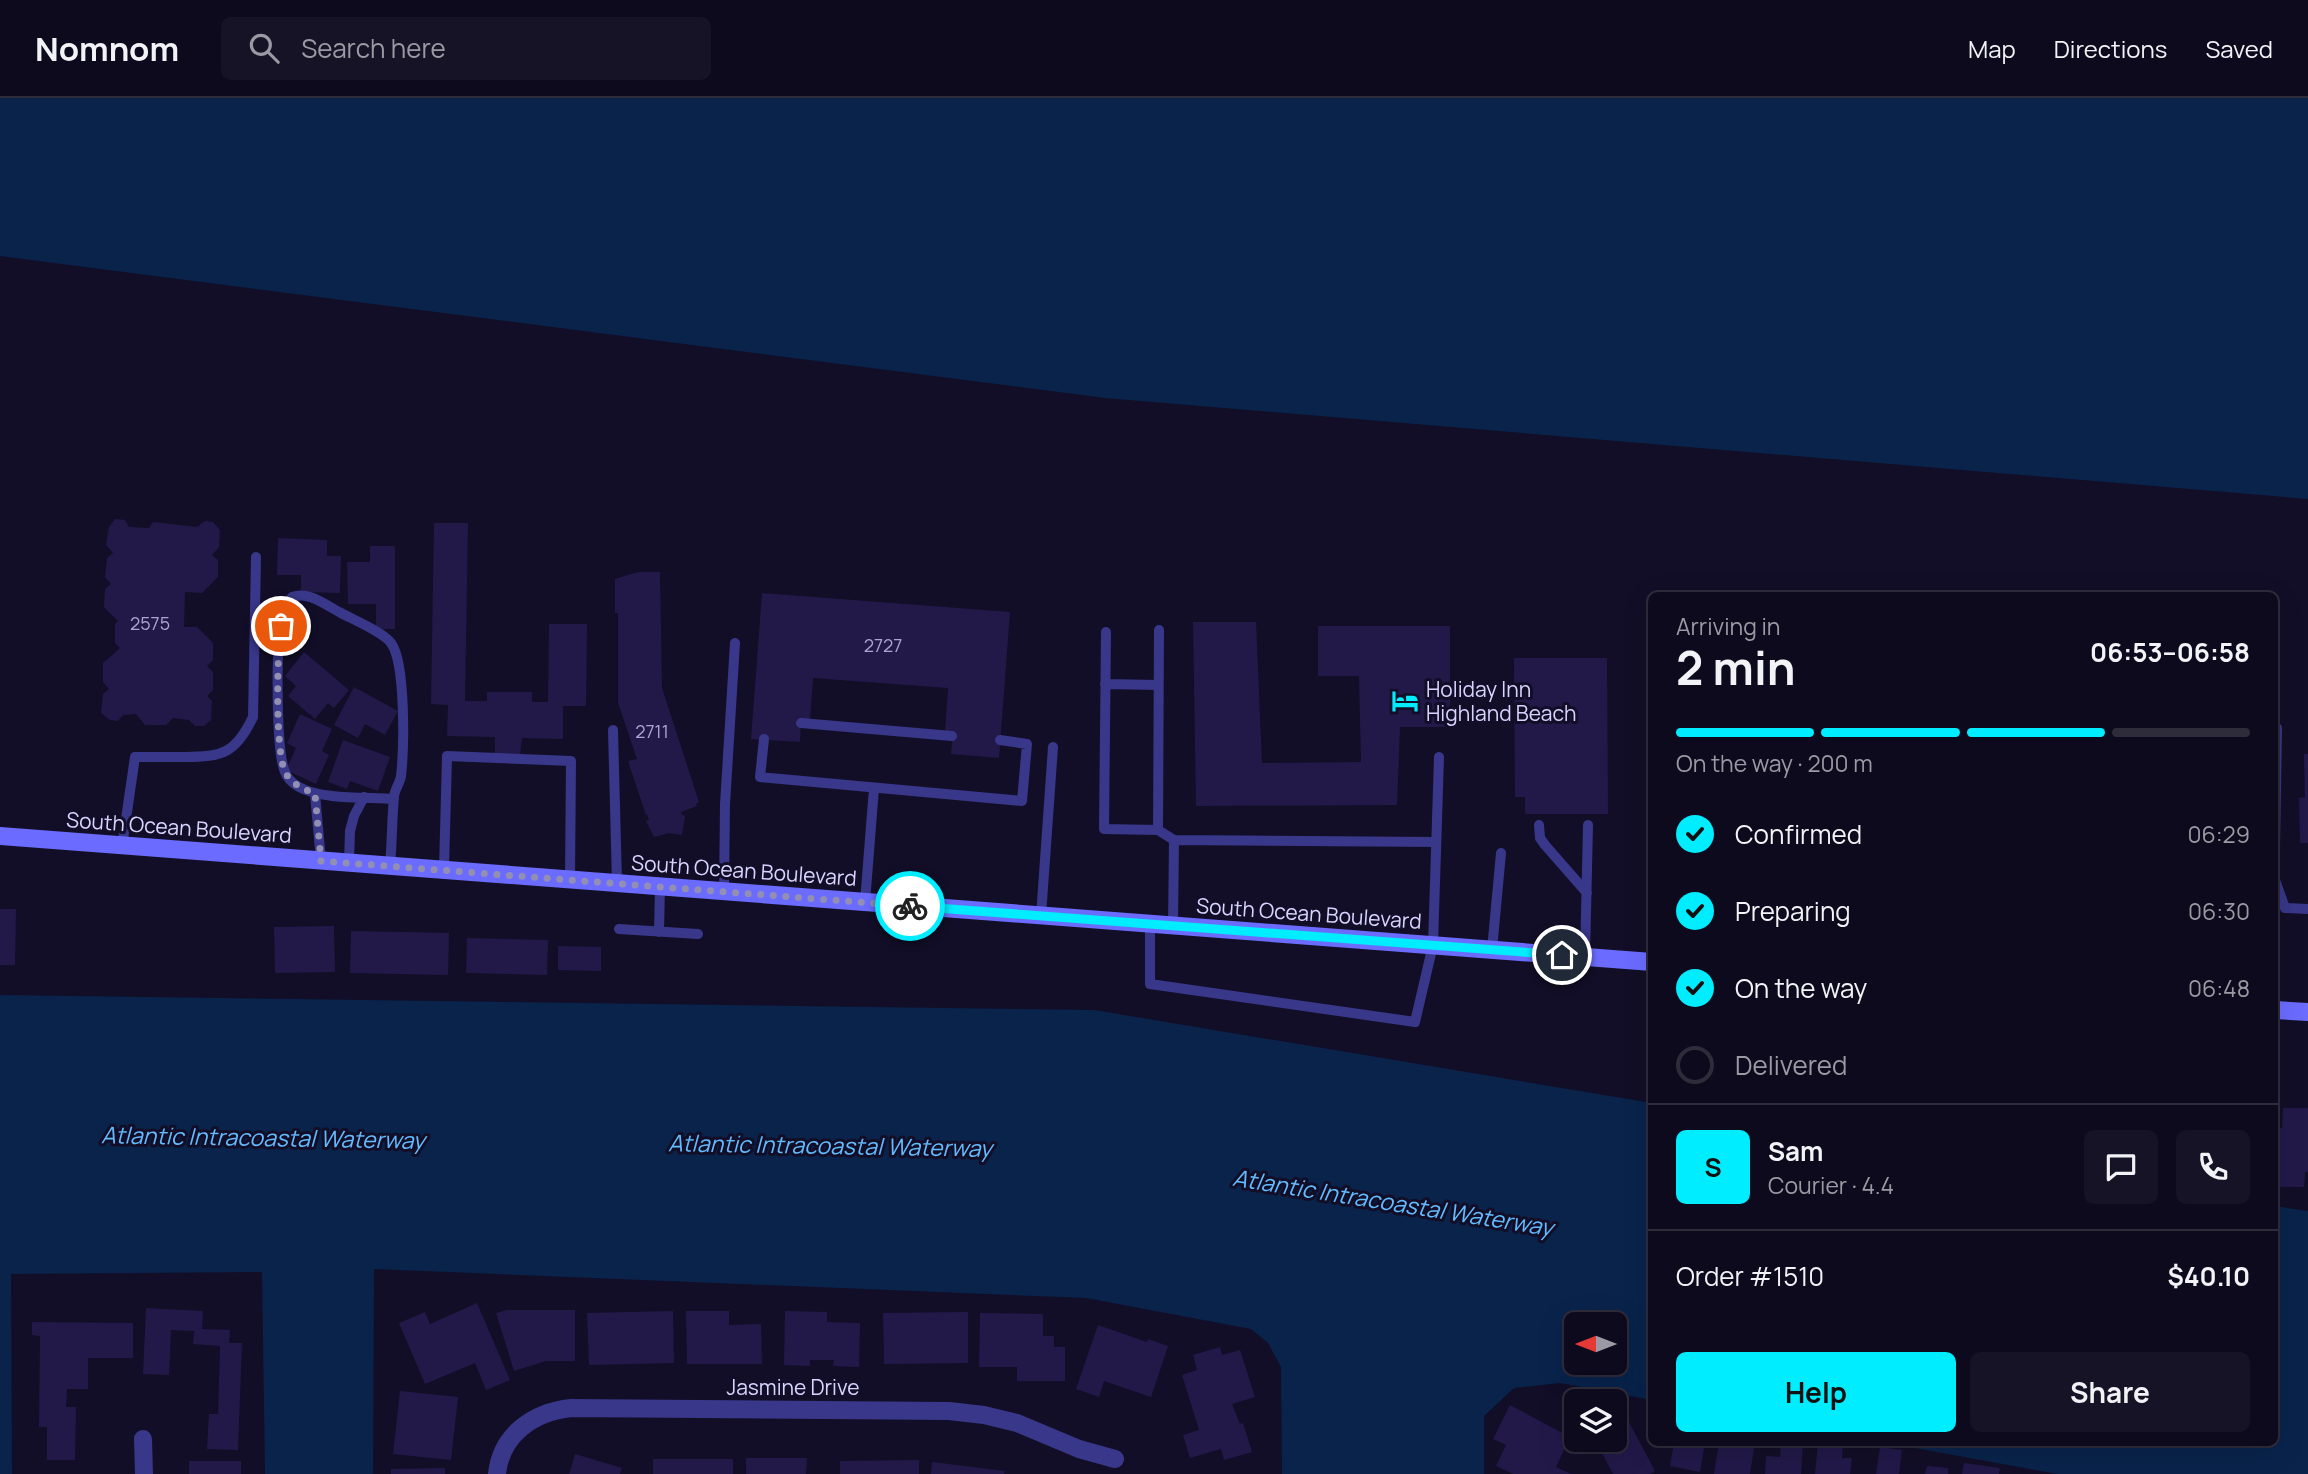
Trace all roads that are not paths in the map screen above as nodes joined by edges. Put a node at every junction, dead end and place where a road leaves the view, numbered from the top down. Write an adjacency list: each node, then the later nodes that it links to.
1 (256, 557): 24 (lane)
2 (1159, 630): 6 (lane)
3 (1106, 632): 5 (lane)
4 (735, 643): 34 (lane)
5 (1105, 684): 6 (lane); 20 (lane)
6 (1158, 685): 20 (lane)
7 (801, 723): 9 (lane)
8 (614, 730): 31 (lane)
9 (952, 736)
10 (764, 740): 14 (lane)
11 (1000, 740): 14 (lane)
12 (1053, 747): 38 (lane)
13 (1439, 757): 23 (lane)
14 (874, 788): 36 (lane)
15 (315, 794): 16 (lane); 17 (lane); 26 (lane)
16 (364, 797): 17 (lane); 27 (lane)
17 (394, 799): 28 (lane)
18 (1539, 825): 35 (lane)
19 (1588, 825): 35 (lane)
20 (1158, 830): 22 (lane)
21 (0, 836): 24 (main road, South Ocean Boulevard)
22 (1174, 840): 23 (lane); 40 (lane)
23 (1436, 842): 44 (lane)
24 (122, 846): 26 (main road, South Ocean Boulevard)
25 (1501, 853): 45 (lane)
26 (321, 861): 27 (main road, South Ocean Boulevard)
27 (349, 863): 28 (main road, South Ocean Boulevard)
28 (390, 866): 29 (main road, South Ocean Boulevard)
29 (444, 870): 30 (main road, South Ocean Boulevard); 30 (lane)
30 (570, 880): 31 (main road, South Ocean Boulevard)
31 (617, 883): 32 (main road, South Ocean Boulevard)
32 (660, 886): 34 (main road, South Ocean Boulevard); 42 (lane)
33 (2278, 888): 37 (lane)
34 (724, 891): 36 (main road, South Ocean Boulevard)
35 (1587, 892): 46 (lane)
36 (865, 902): 38 (main road, South Ocean Boulevard)
37 (2308, 909)
38 (1041, 916): 39 (main road, South Ocean Boulevard)
39 (1150, 924): 40 (main road, South Ocean Boulevard); 44 (lane)
40 (1173, 926): 44 (main road, South Ocean Boulevard)
41 (619, 929): 42 (lane)
42 (659, 932): 43 (lane)
43 (698, 934)
44 (1433, 946): 45 (main road, South Ocean Boulevard)
45 (1492, 950): 46 (main road, South Ocean Boulevard)
46 (1584, 957): 47 (main road, South Ocean Boulevard)
47 (1648, 962)
48 (2278, 1010): 49 (main road)
49 (2308, 1012)
50 (144, 1439): 52 (street)
51 (1115, 1459): 53 (street, Jasmine Drive)
52 (144, 1474)
53 (497, 1474)

